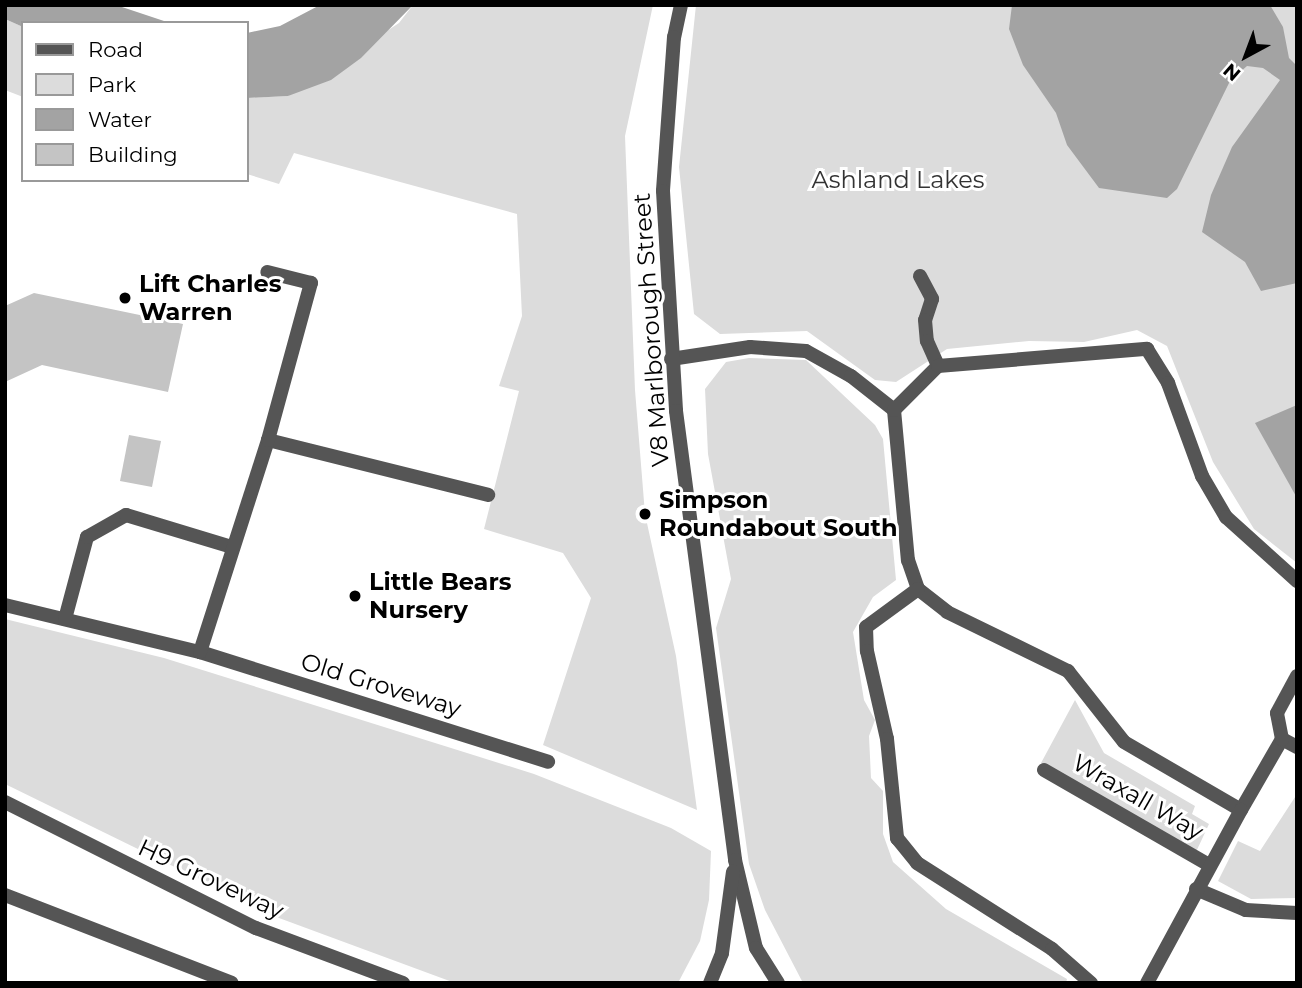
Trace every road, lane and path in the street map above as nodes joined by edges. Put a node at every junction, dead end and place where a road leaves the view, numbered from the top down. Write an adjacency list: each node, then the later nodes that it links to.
1 (681, 5): 4 (street, V8 Marlborough Street)
2 (267, 272): 7 (street)
3 (920, 276): 5 (street)
4 (671, 359): 6 (street); 22 (street, V8 Marlborough Street)
5 (938, 366): 6 (street); 10 (street)
6 (894, 410): 11 (street)
7 (268, 440): 8 (street); 9 (street)
8 (488, 495)
9 (232, 547): 13 (street); 14 (street)
10 (1297, 581)
11 (918, 589): 21 (street); 31 (street)
12 (5, 605): 13 (street, Old Groveway)
13 (65, 619): 14 (street, Old Groveway)
14 (200, 652): 18 (street, Old Groveway)
15 (1297, 676): 16 (street)
16 (1282, 739): 17 (street); 21 (street, Wraxall Way)
17 (1297, 747)
18 (548, 762)
19 (1044, 769): 23 (street, Wraxall Way)
20 (5, 802): 28 (street, H9 Groveway)
21 (1241, 810): 23 (street, Wraxall Way)
22 (735, 860): 29 (street, V8 Marlborough Street); 30 (street, V8 Marlborough Street)
23 (1209, 865): 24 (street, Wraxall Way)
24 (1196, 889): 26 (street); 32 (street, Wraxall Way)
25 (5, 895): 27 (street)
26 (1297, 913)
27 (232, 983)
28 (402, 983)
29 (710, 983)
30 (778, 983)
31 (1091, 983)
32 (1147, 983)

